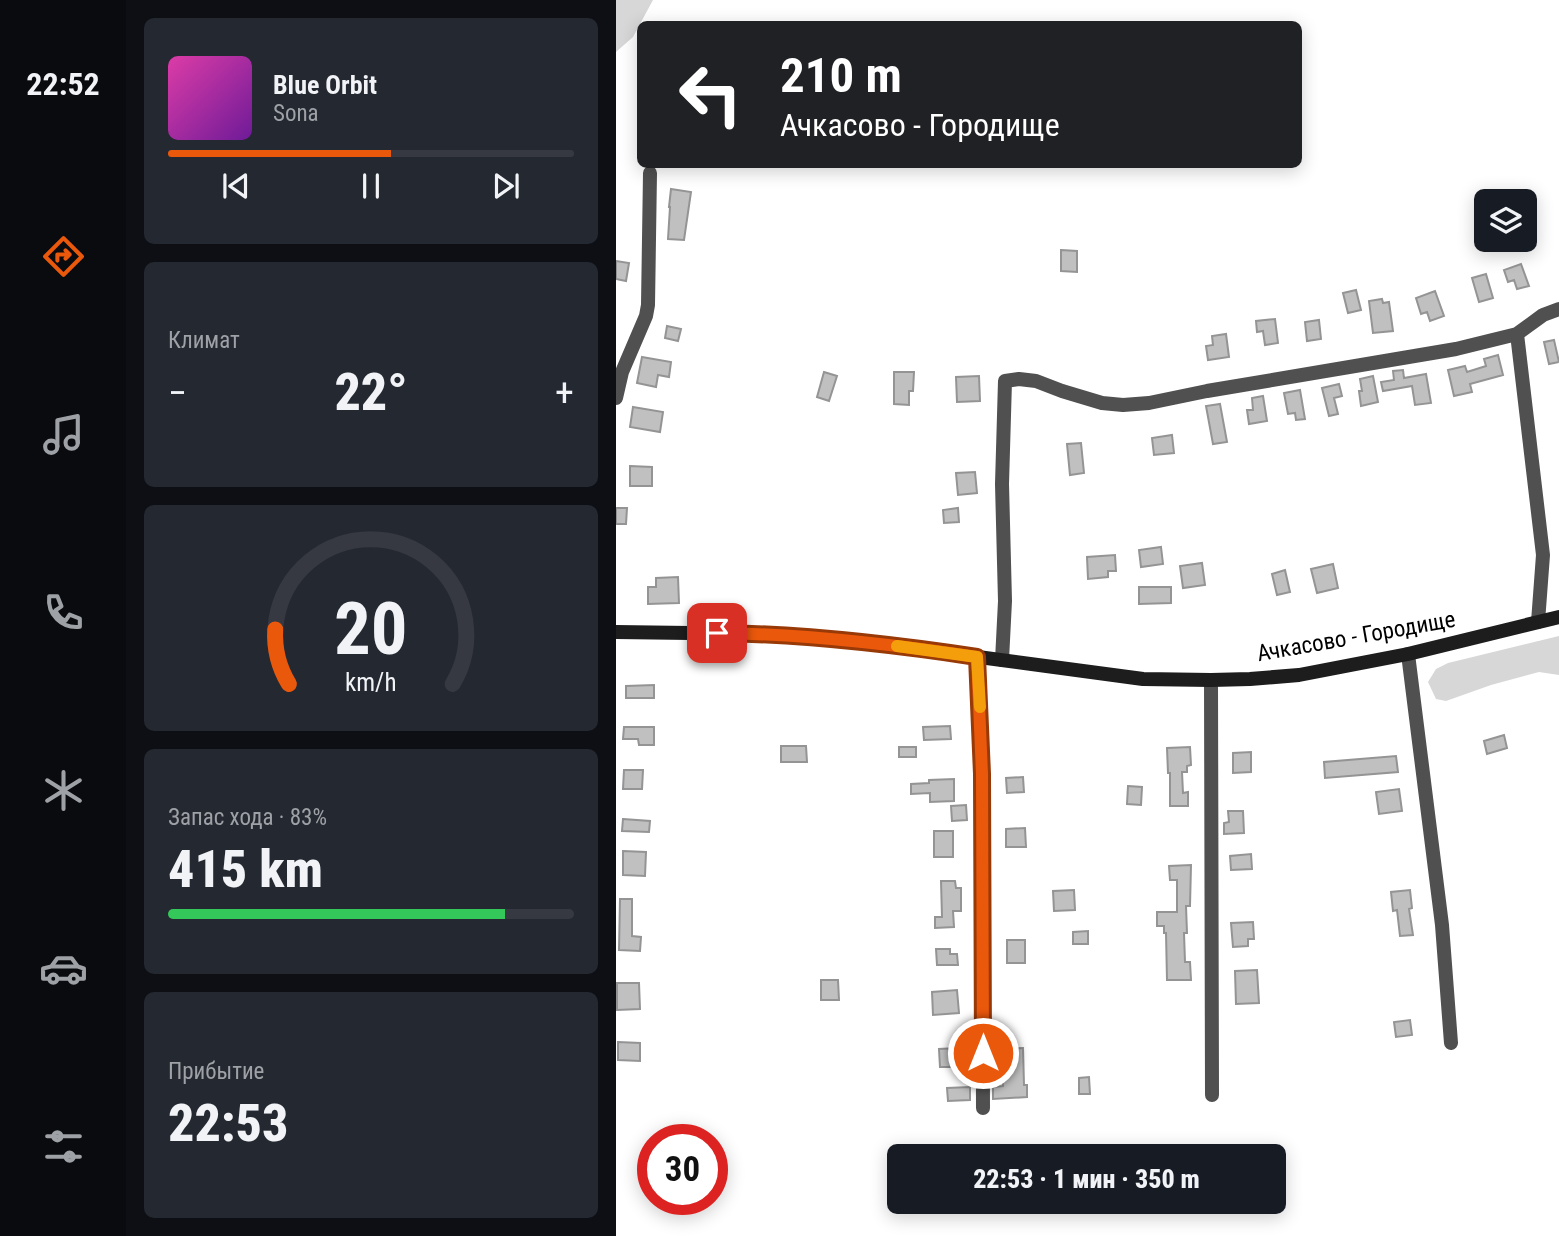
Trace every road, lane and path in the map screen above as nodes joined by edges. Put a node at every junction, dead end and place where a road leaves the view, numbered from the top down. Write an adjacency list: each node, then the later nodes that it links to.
1 (650, 173): 4 (street)
2 (1559, 309): 3 (street)
3 (1517, 334): 6 (street); 10 (street)
4 (616, 398)
5 (1559, 617): 6 (street, Ачкасово - Городище)
6 (1538, 622): 8 (street, Ачкасово - Городище)
7 (616, 632): 9 (street, Ачкасово - Городище)
8 (1408, 654): 11 (street, Ачкасово - Городище); 12 (street)
9 (977, 657): 10 (street, Ачкасово - Городище); 14 (street)
10 (1002, 660): 11 (street, Ачкасово - Городище)
11 (1210, 680): 13 (street)
12 (1451, 1044)
13 (1212, 1095)
14 (983, 1108)

